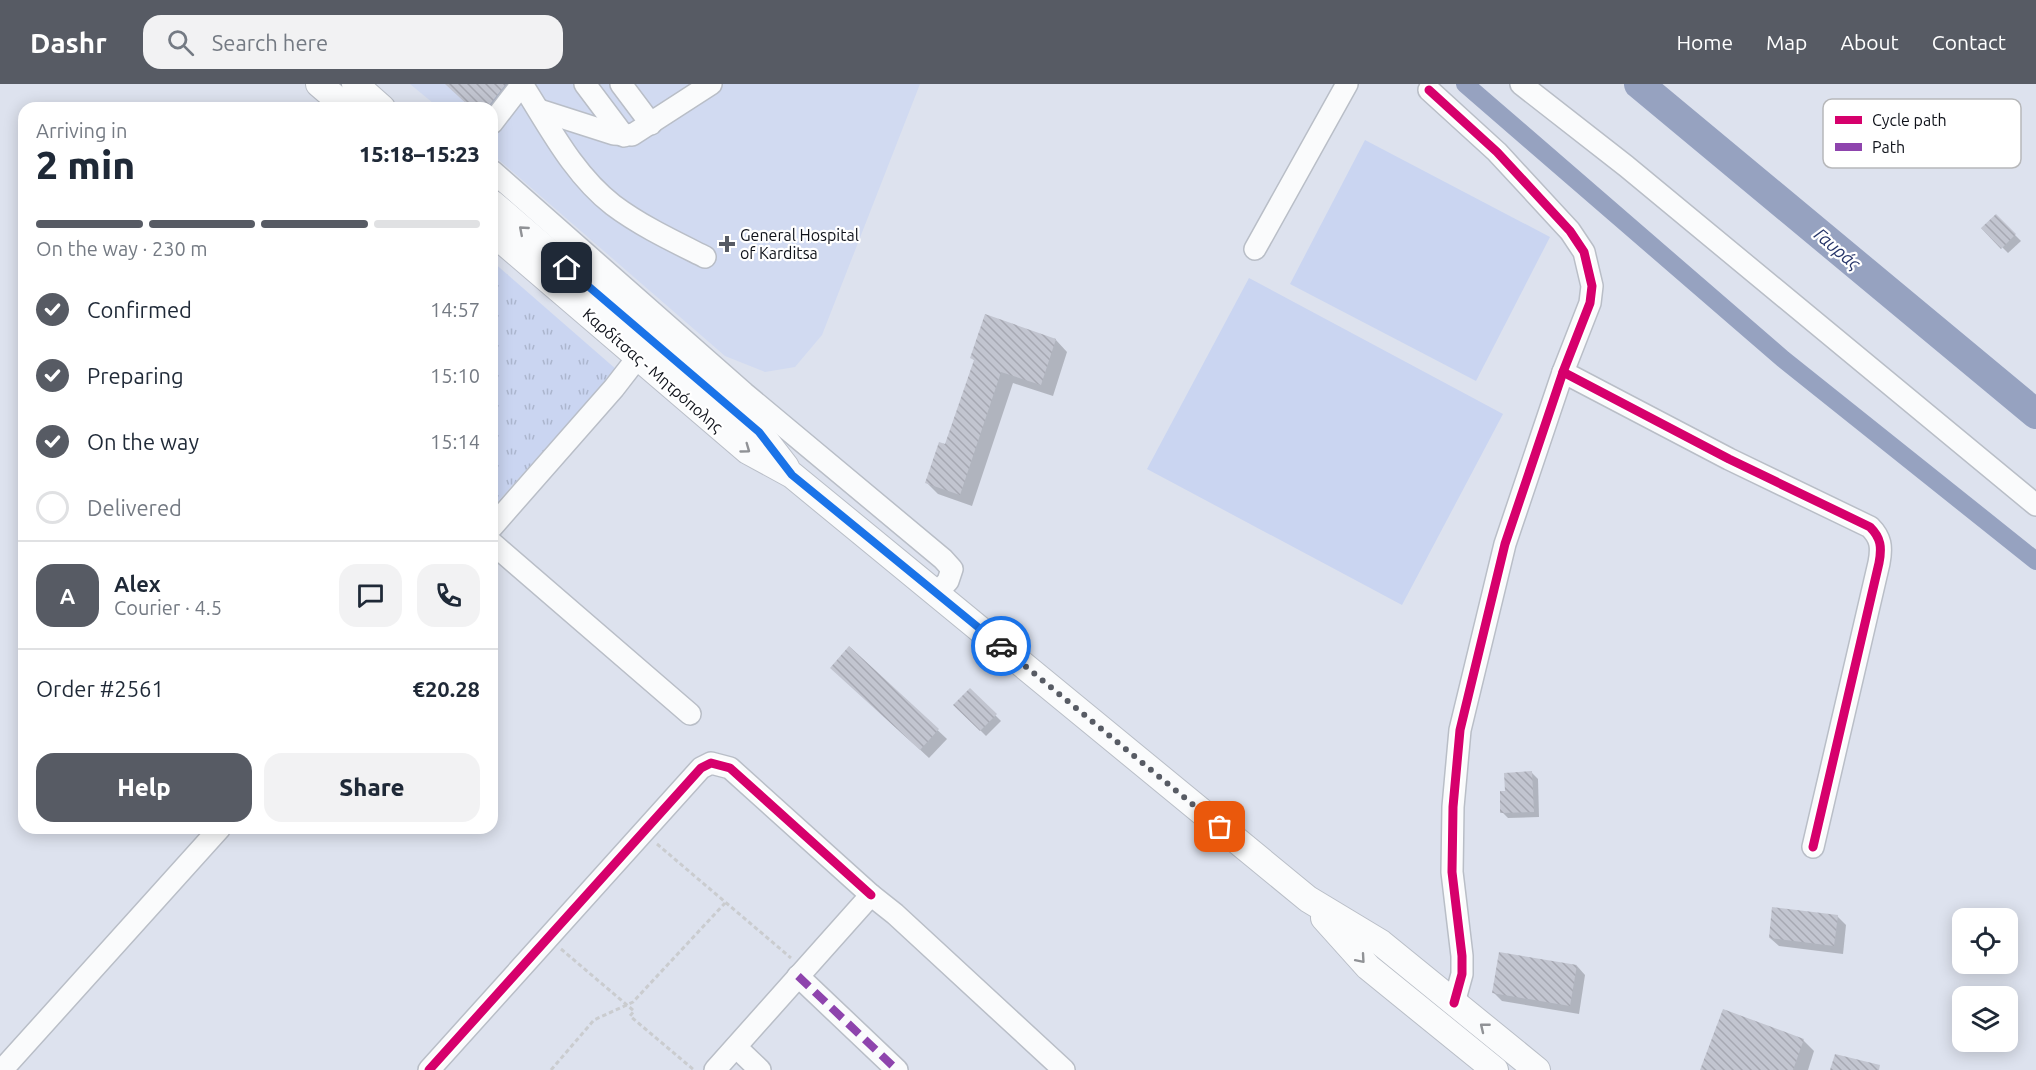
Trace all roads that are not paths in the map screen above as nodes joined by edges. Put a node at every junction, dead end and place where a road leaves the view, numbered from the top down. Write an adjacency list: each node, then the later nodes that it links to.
1 (319, 84): 9 (main road)
2 (355, 84): 10 (main road)
3 (585, 84): 14 (street)
4 (621, 84): 13 (street)
5 (711, 84): 13 (street)
6 (1347, 84): 18 (street)
7 (1521, 84): 25 (street)
8 (1426, 86): 23 (street)
9 (340, 102)
10 (375, 102)
11 (538, 110): 12 (street); 14 (street); 19 (street)
12 (498, 115)
13 (651, 124): 14 (street)
14 (624, 136)
15 (498, 179): 20 (street)
16 (498, 208): 20 (main road, Καρδίτσας - Μητρόπολης, one-way to 16)
17 (498, 235): 20 (main road, Καρδίτσας - Μητρόπολης)
18 (1255, 249)
19 (705, 257)
20 (567, 268): 21 (main road, Καρδίτσας - Μητρόπολης)
21 (590, 287): 22 (main road, Καρδίτσας - Μητρόπολης); 24 (main road, Καρδίτσας - Μητρόπολης); 28 (street)
22 (638, 357): 24 (main road, Καρδίτσας - Μητρόπολης, one-way to 24); 26 (street)
23 (1563, 372): 31 (street); 35 (street)
24 (792, 475): 28 (main road, Καρδίτσας - Μητρόπολης)
25 (2036, 505)
26 (498, 520)
27 (498, 548): 29 (street)
28 (937, 593): 33 (main road, Καρδίτσας - Μητρόπολης)
29 (690, 714)
30 (215, 834): 40 (street)
31 (1813, 847)
32 (871, 896): 34 (street); 41 (street); 45 (street)
33 (1308, 899): 35 (main road, Καρδίτσας - Μητρόπολης); 39 (main road, Καρδίτσας - Μητρόπολης, one-way to 39)
34 (801, 972): 36 (street); 44 (street)
35 (1454, 1003): 37 (main road, Καρδίτσας - Μητρόπολης, one-way to 35)
36 (736, 1047): 42 (street); 43 (street)
37 (1507, 1047): 38 (main road, Καρδίτσας - Μητρόπολης); 39 (street)
38 (1531, 1068)
39 (1494, 1069)
40 (2, 1070)
41 (429, 1070)
42 (715, 1070)
43 (760, 1070)
44 (897, 1070)
45 (1064, 1070)

